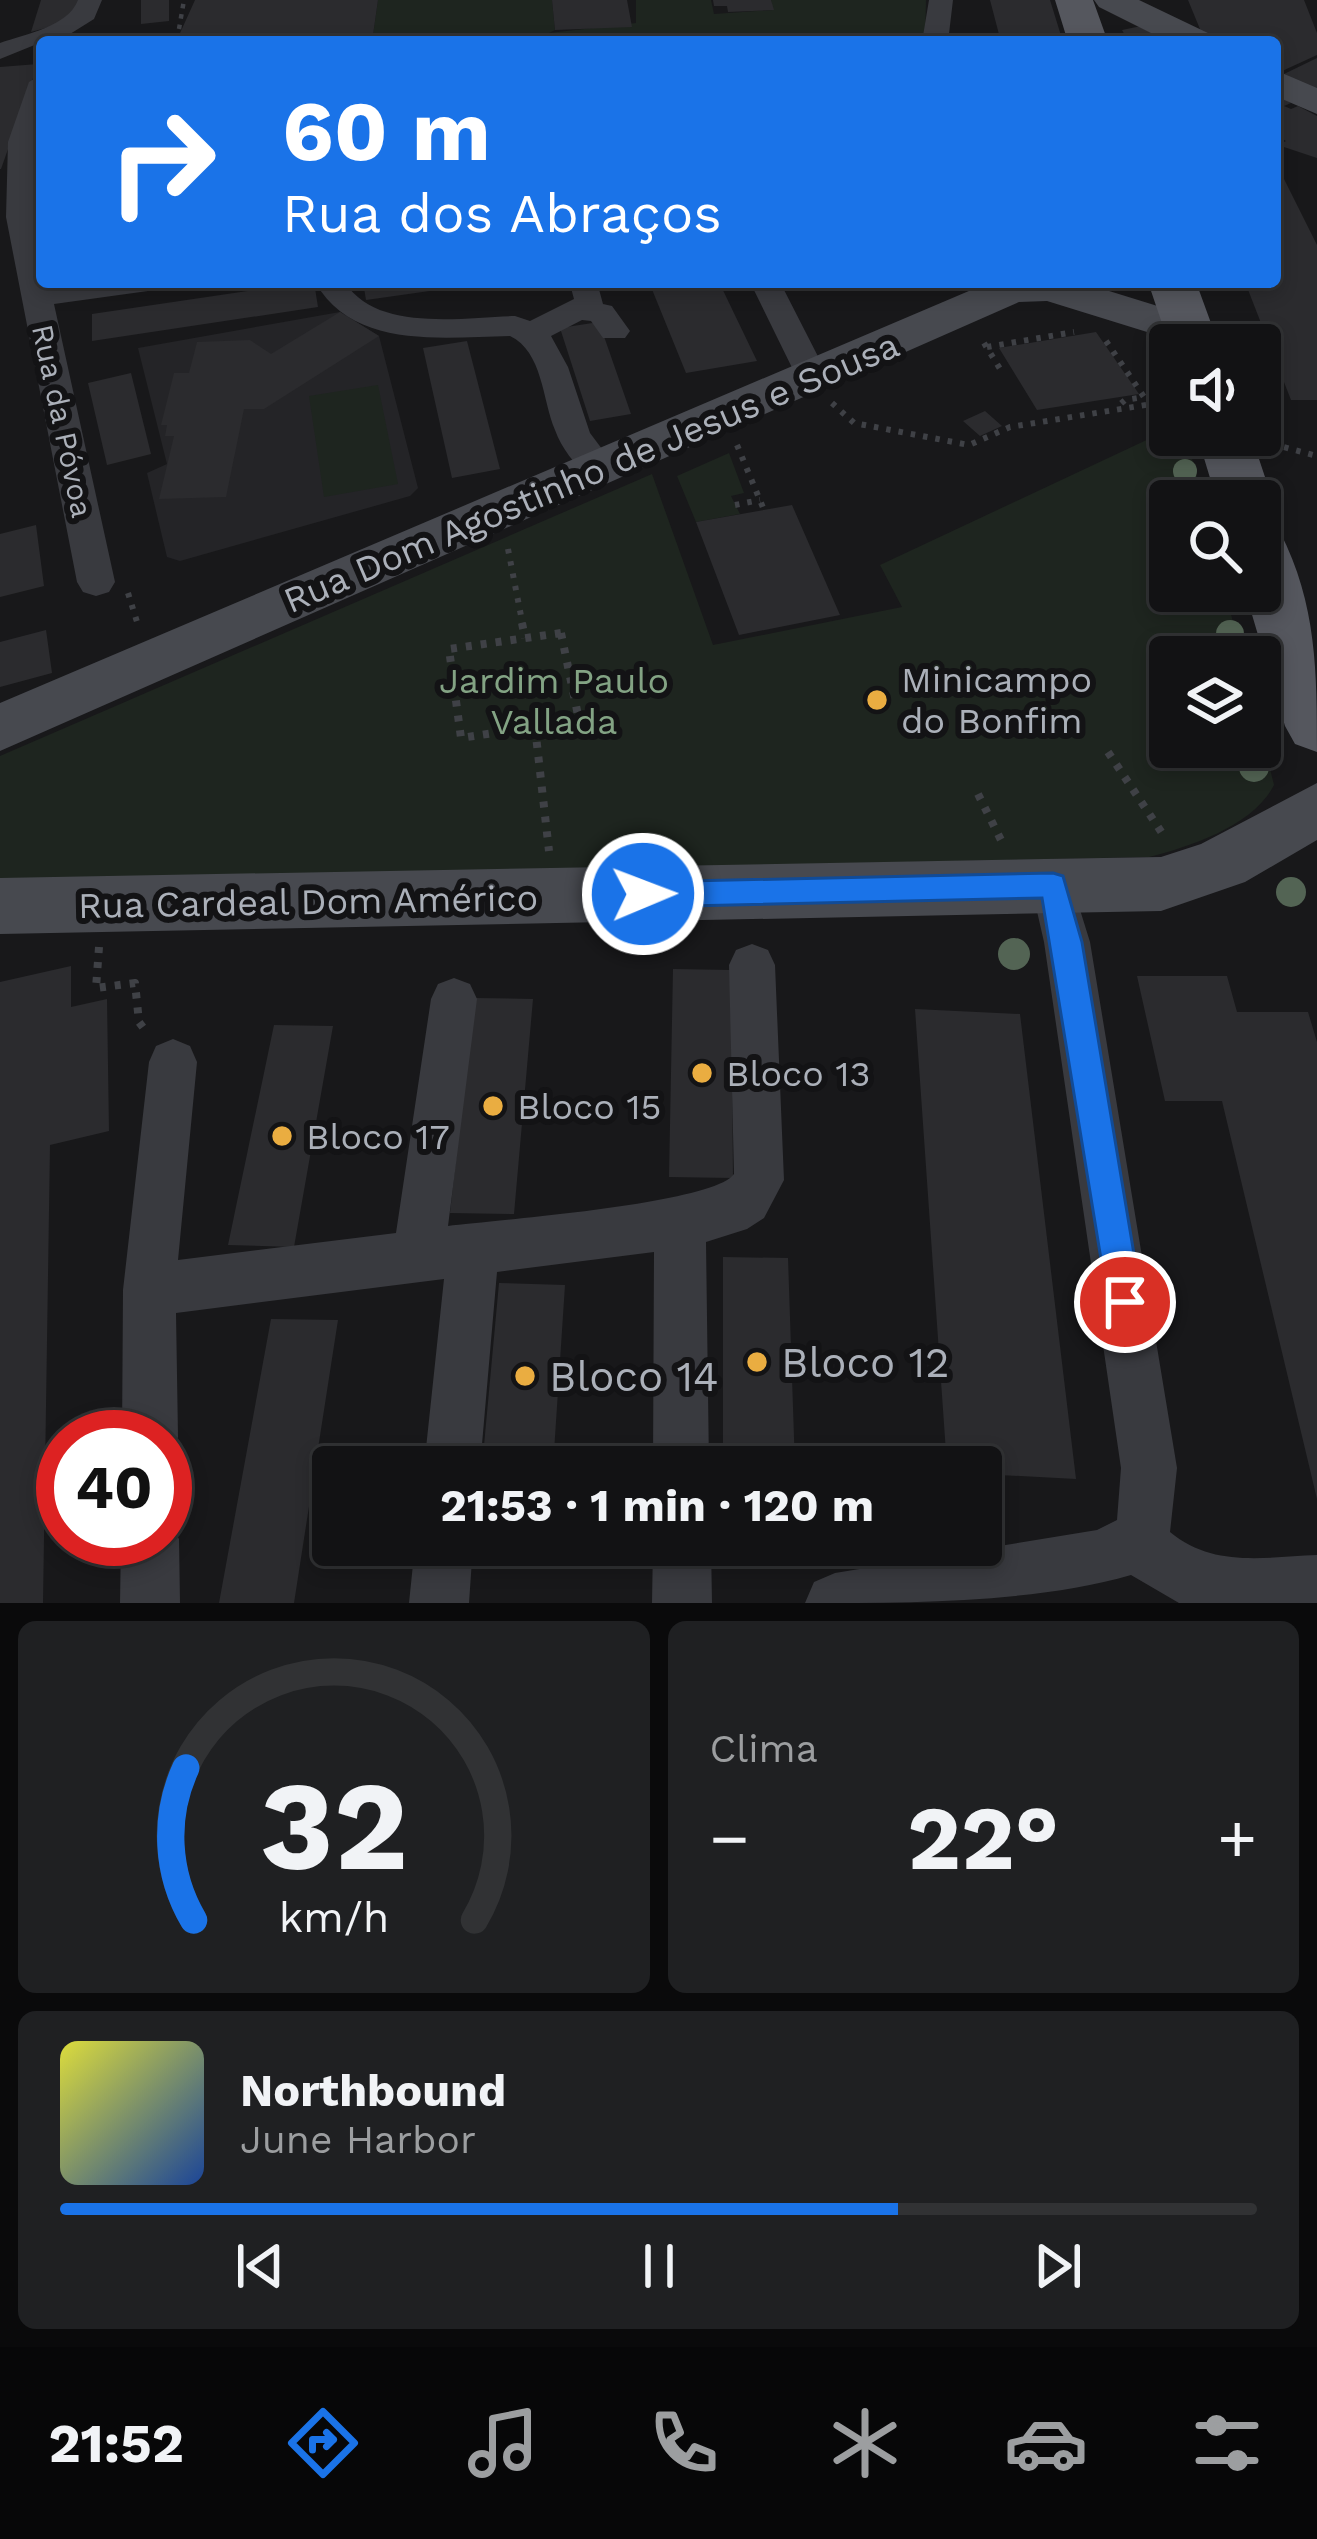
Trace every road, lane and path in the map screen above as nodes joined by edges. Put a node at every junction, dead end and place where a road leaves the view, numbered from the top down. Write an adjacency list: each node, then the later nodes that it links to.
1 (90, 0): 7 (street)
2 (184, 0): 6 (path)
3 (941, 0): 8 (street)
4 (1074, 0): 9 (main road)
5 (1109, 0): 10 (main road); 11 (street)
6 (179, 29)
7 (58, 36)
8 (935, 36)
9 (1086, 36)
10 (1111, 36)
11 (1184, 36)
12 (36, 42): 13 (street)
13 (0, 51)
14 (1281, 84): 16 (street)
15 (36, 100): 23 (street, Rua da Póvoa)
16 (1317, 103)
17 (103, 288): 23 (street)
18 (332, 288): 29 (street)
19 (768, 288): 31 (street)
20 (1023, 288): 31 (street, Rua Dom Agostinho de Jesus e Sousa)
21 (1053, 288): 24 (street, Rua Dom Agostinho de Jesus e Sousa)
22 (1174, 288): 25 (main road)
23 (35, 297): 42 (street, Rua da Póvoa)
24 (1153, 324)
25 (1187, 324)
26 (1098, 328): 33 (path)
27 (614, 331): 29 (street)
28 (1076, 332): 30 (path)
29 (531, 333): 37 (street)
30 (987, 347)
31 (824, 392): 33 (path); 34 (street, Rua Dom Agostinho de Jesus e Sousa)
32 (1149, 403): 33 (path)
33 (1117, 407)
34 (724, 416): 37 (street, Rua Dom Agostinho de Jesus e Sousa); 38 (path)
35 (1317, 456): 36 (path)
36 (1247, 464)
37 (600, 470): 41 (street, Rua Dom Agostinho de Jesus e Sousa)
38 (760, 500): 39 (path); 40 (path)
39 (735, 505)
40 (764, 510)
41 (501, 512): 44 (path); 45 (street, Rua Dom Agostinho de Jesus e Sousa)
42 (96, 582): 45 (path)
43 (1281, 612): 46 (main road)
44 (525, 638): 47 (path); 47 (path)
45 (149, 662): 48 (street, Rua Dom Agostinho de Jesus e Sousa)
46 (1317, 726)
47 (535, 727): 53 (path)
48 (0, 728)
49 (1108, 752): 51 (path)
50 (1317, 808): 51 (street, Rua Cardeal Dom Américo)
51 (1192, 876): 52 (street, Rua Cardeal Dom Américo)
52 (1053, 885): 53 (street, Rua Cardeal Dom Américo); 66 (street)
53 (554, 896): 55 (street, Rua Cardeal Dom Américo)
54 (0, 906): 55 (street, Rua Cardeal Dom Américo)
55 (103, 908): 58 (path)
56 (752, 964): 59 (street)
57 (454, 999): 61 (street)
58 (172, 1062): 62 (street)
59 (680, 1222): 60 (street); 65 (street)
60 (473, 1251): 61 (street); 64 (street)
61 (418, 1259): 62 (street)
62 (149, 1290): 63 (street)
63 (150, 1410)
64 (454, 1446)
65 (681, 1446)
66 (1137, 1542): 70 (street); 74 (street)
67 (150, 1566): 71 (street)
68 (442, 1566): 72 (street)
69 (682, 1566): 73 (street)
70 (1317, 1585)
71 (150, 1603)
72 (439, 1603)
73 (682, 1603)
74 (835, 1603)

